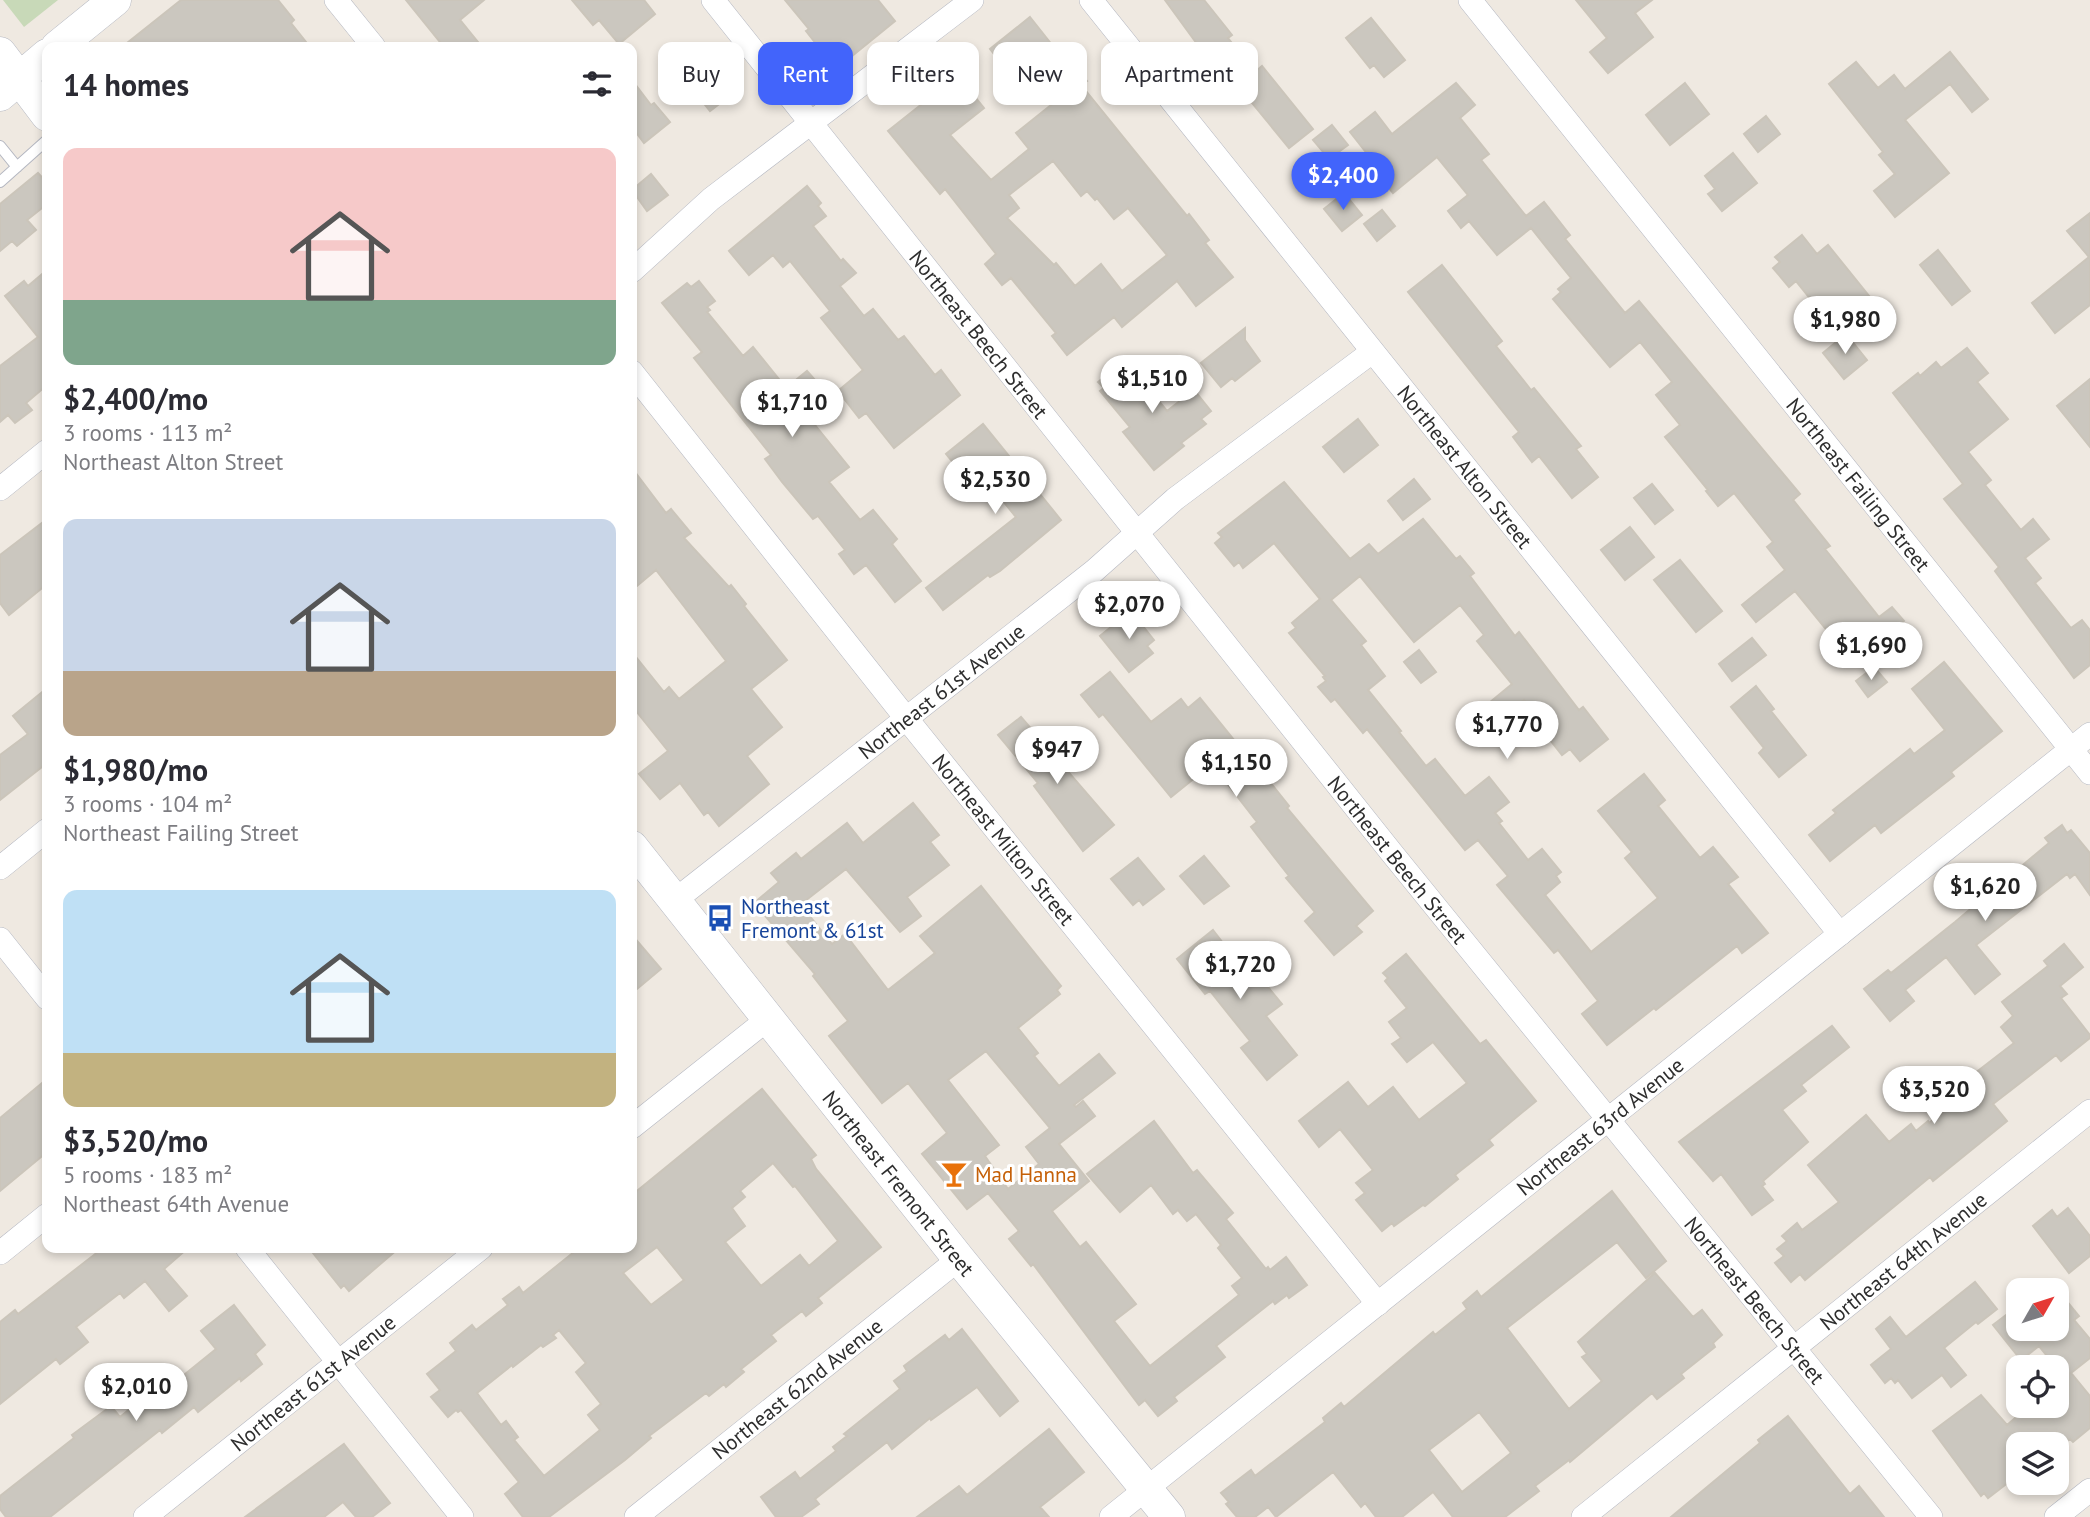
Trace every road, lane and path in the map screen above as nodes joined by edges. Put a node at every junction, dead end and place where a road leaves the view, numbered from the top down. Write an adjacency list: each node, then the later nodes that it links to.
1 (115, 0): 7 (main road)
2 (336, 0): 8 (street)
3 (713, 0): 13 (street, Northeast Beech Street)
4 (972, 0): 13 (street)
5 (1091, 0): 19 (street, Northeast Alton Street)
6 (1470, 0): 26 (street, Northeast Failing Street)
7 (63, 42)
8 (369, 42)
9 (0, 53): 11 (main road)
10 (42, 59): 11 (main road)
11 (10, 87): 12 (main road)
12 (42, 111)
13 (812, 124): 18 (street); 23 (street, Northeast Beech Street)
14 (42, 144): 16 (lane)
15 (0, 146): 16 (lane)
16 (17, 167): 17 (lane)
17 (0, 182)
18 (637, 267)
19 (1372, 352): 23 (street, Northeast 61st Avenue); 32 (street, Northeast Alton Street)
20 (637, 378): 24 (street, Northeast Milton Street)
21 (42, 456): 22 (street)
22 (0, 489)
23 (1137, 532): 24 (street, Northeast 61st Avenue); 37 (street, Northeast Beech Street)
24 (906, 718): 31 (street, Northeast 61st Avenue); 44 (street, Northeast Milton Street)
25 (2090, 734): 26 (street, Northeast 63rd Avenue)
26 (2071, 749): 27 (street, Northeast Failing Street); 32 (street, Northeast 63rd Avenue)
27 (2090, 773)
28 (42, 834): 30 (street)
29 (637, 853): 31 (main road, Northeast Fremont Street)
30 (0, 868)
31 (674, 901): 35 (main road, Northeast Fremont Street)
32 (1840, 934): 37 (street, Northeast 63rd Avenue)
33 (0, 939): 34 (street)
34 (42, 992)
35 (768, 1018): 38 (street); 43 (main road, Northeast Fremont Street)
36 (2090, 1111): 45 (street, Northeast 64th Avenue)
37 (1609, 1119): 44 (street, Northeast 63rd Avenue); 45 (street, Northeast Beech Street)
38 (637, 1123)
39 (42, 1220): 40 (street)
40 (0, 1253)
41 (251, 1253): 46 (street)
42 (475, 1253): 46 (street, Northeast 61st Avenue)
43 (959, 1259): 47 (main road, Northeast Fremont Street); 51 (street, Northeast 62nd Avenue)
44 (1378, 1304): 47 (street, Northeast 63rd Avenue)
45 (1795, 1348): 54 (street, Northeast 64th Avenue); 55 (street, Northeast Beech Street)
46 (338, 1362): 49 (street, Northeast 61st Avenue); 50 (street)
47 (1147, 1489): 52 (street, Northeast 63rd Avenue); 53 (main road, Northeast Fremont Street)
48 (2090, 1490): 56 (street)
49 (145, 1517)
50 (462, 1517)
51 (636, 1517)
52 (1111, 1517)
53 (1169, 1517)
54 (1583, 1517)
55 (1931, 1517)
56 (2056, 1517)

